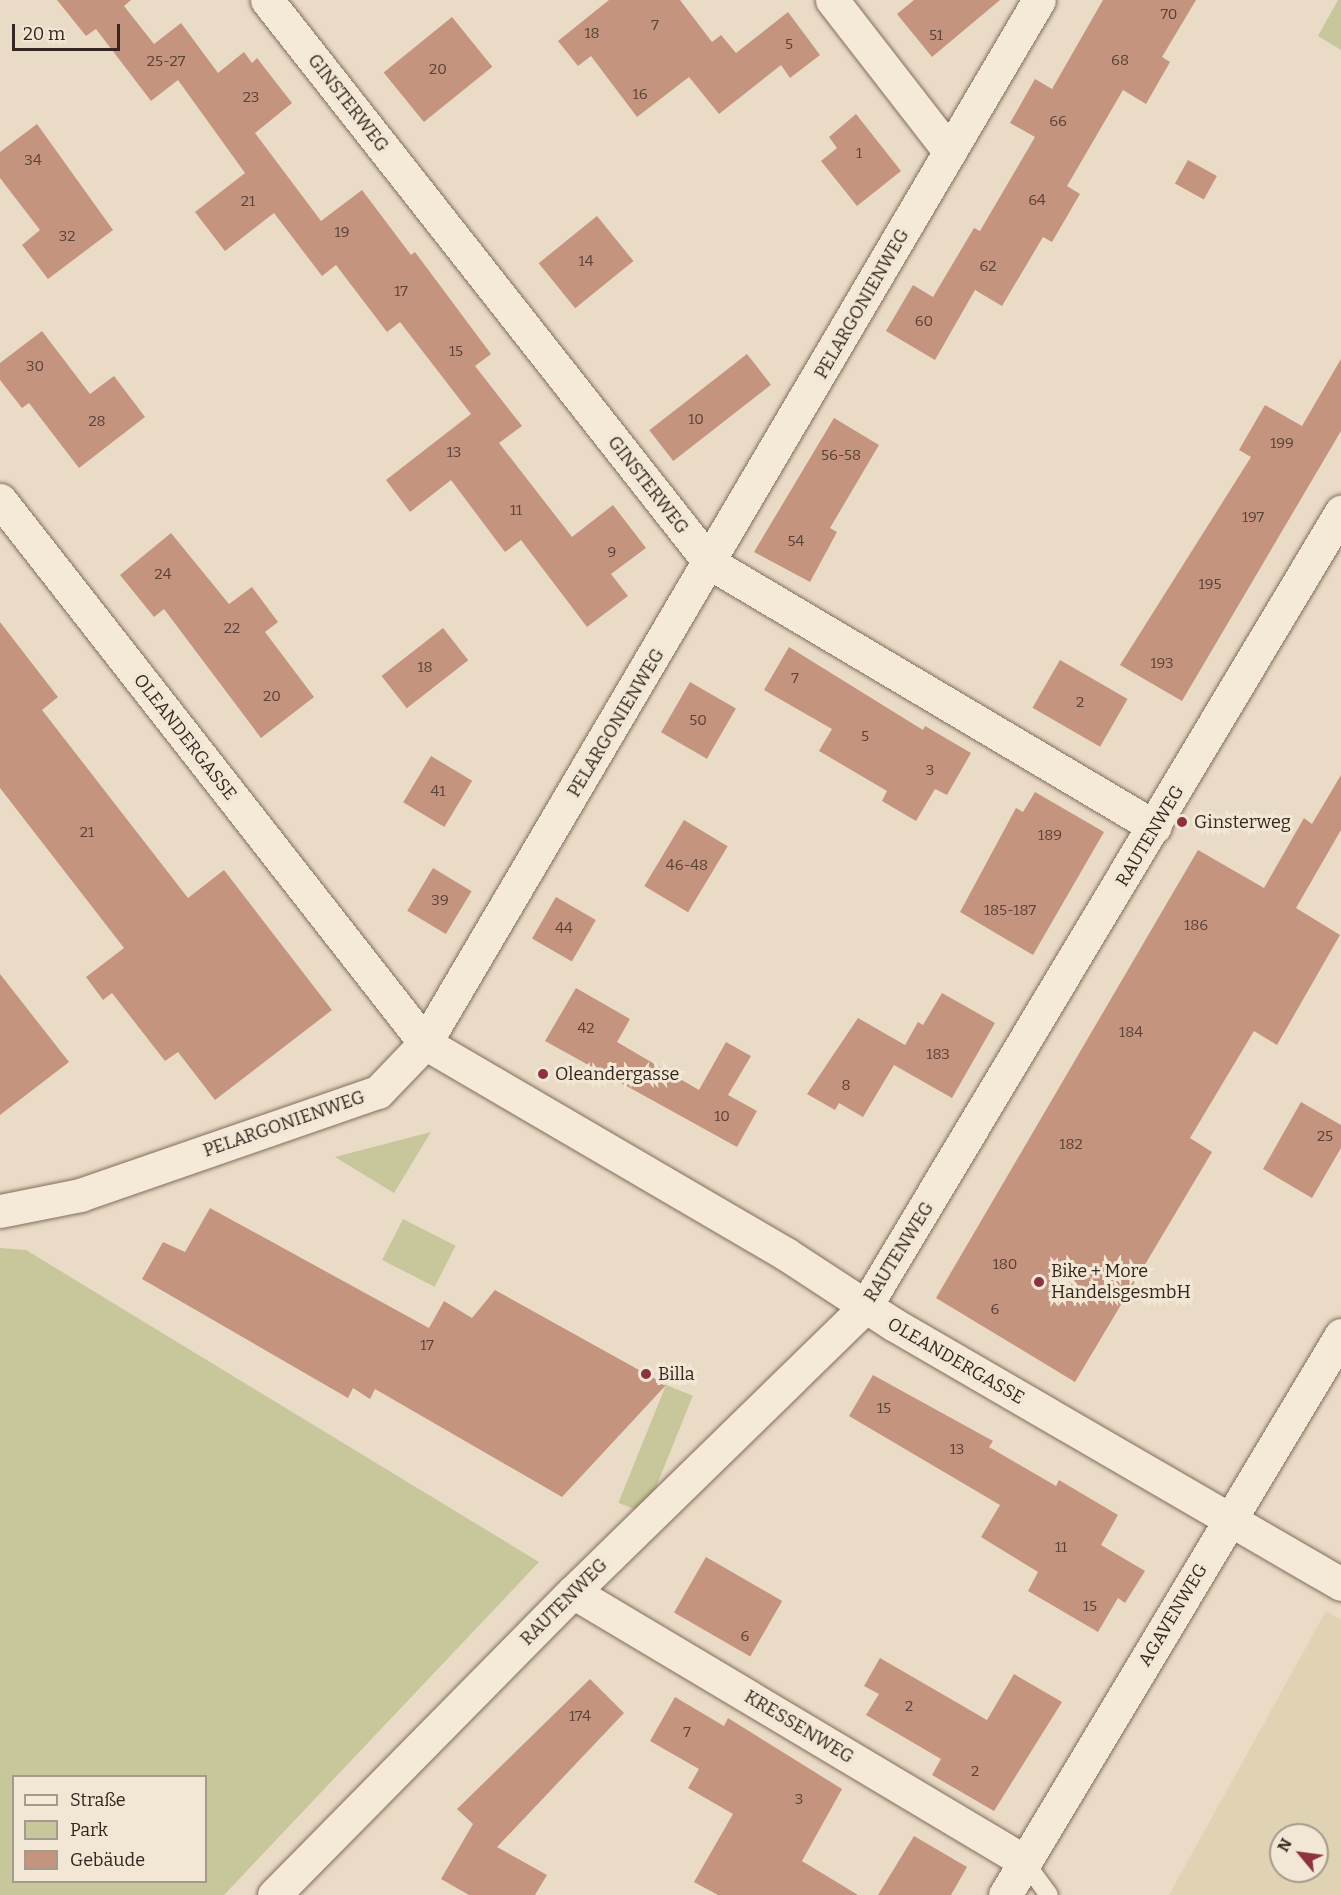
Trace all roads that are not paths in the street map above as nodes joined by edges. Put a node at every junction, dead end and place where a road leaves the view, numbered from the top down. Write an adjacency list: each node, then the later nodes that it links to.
1 (267, 0): 7 (street, GINSTERWEG)
2 (832, 0): 4 (street)
3 (1039, 0): 4 (street, PELARGONIENWEG)
4 (950, 152): 7 (street, PELARGONIENWEG)
5 (0, 500): 9 (street, OLEANDERGASSE)
6 (1341, 512): 8 (street, RAUTENWEG)
7 (710, 563): 8 (street, GINSTERWEG); 9 (street, PELARGONIENWEG)
8 (1155, 827): 11 (street, RAUTENWEG)
9 (425, 1043): 10 (street, PELARGONIENWEG); 11 (street, OLEANDERGASSE)
10 (0, 1211)
11 (865, 1307): 13 (street, OLEANDERGASSE); 15 (street, RAUTENWEG)
12 (1341, 1335): 13 (street, AGAVENWEG)
13 (1230, 1521): 14 (street, OLEANDERGASSE); 16 (street, AGAVENWEG)
14 (1341, 1584)
15 (573, 1592): 16 (street, KRESSENWEG); 17 (street, RAUTENWEG)
16 (1024, 1861): 18 (street, AGAVENWEG); 19 (lane)
17 (274, 1895)
18 (1005, 1895)
19 (1049, 1895)

